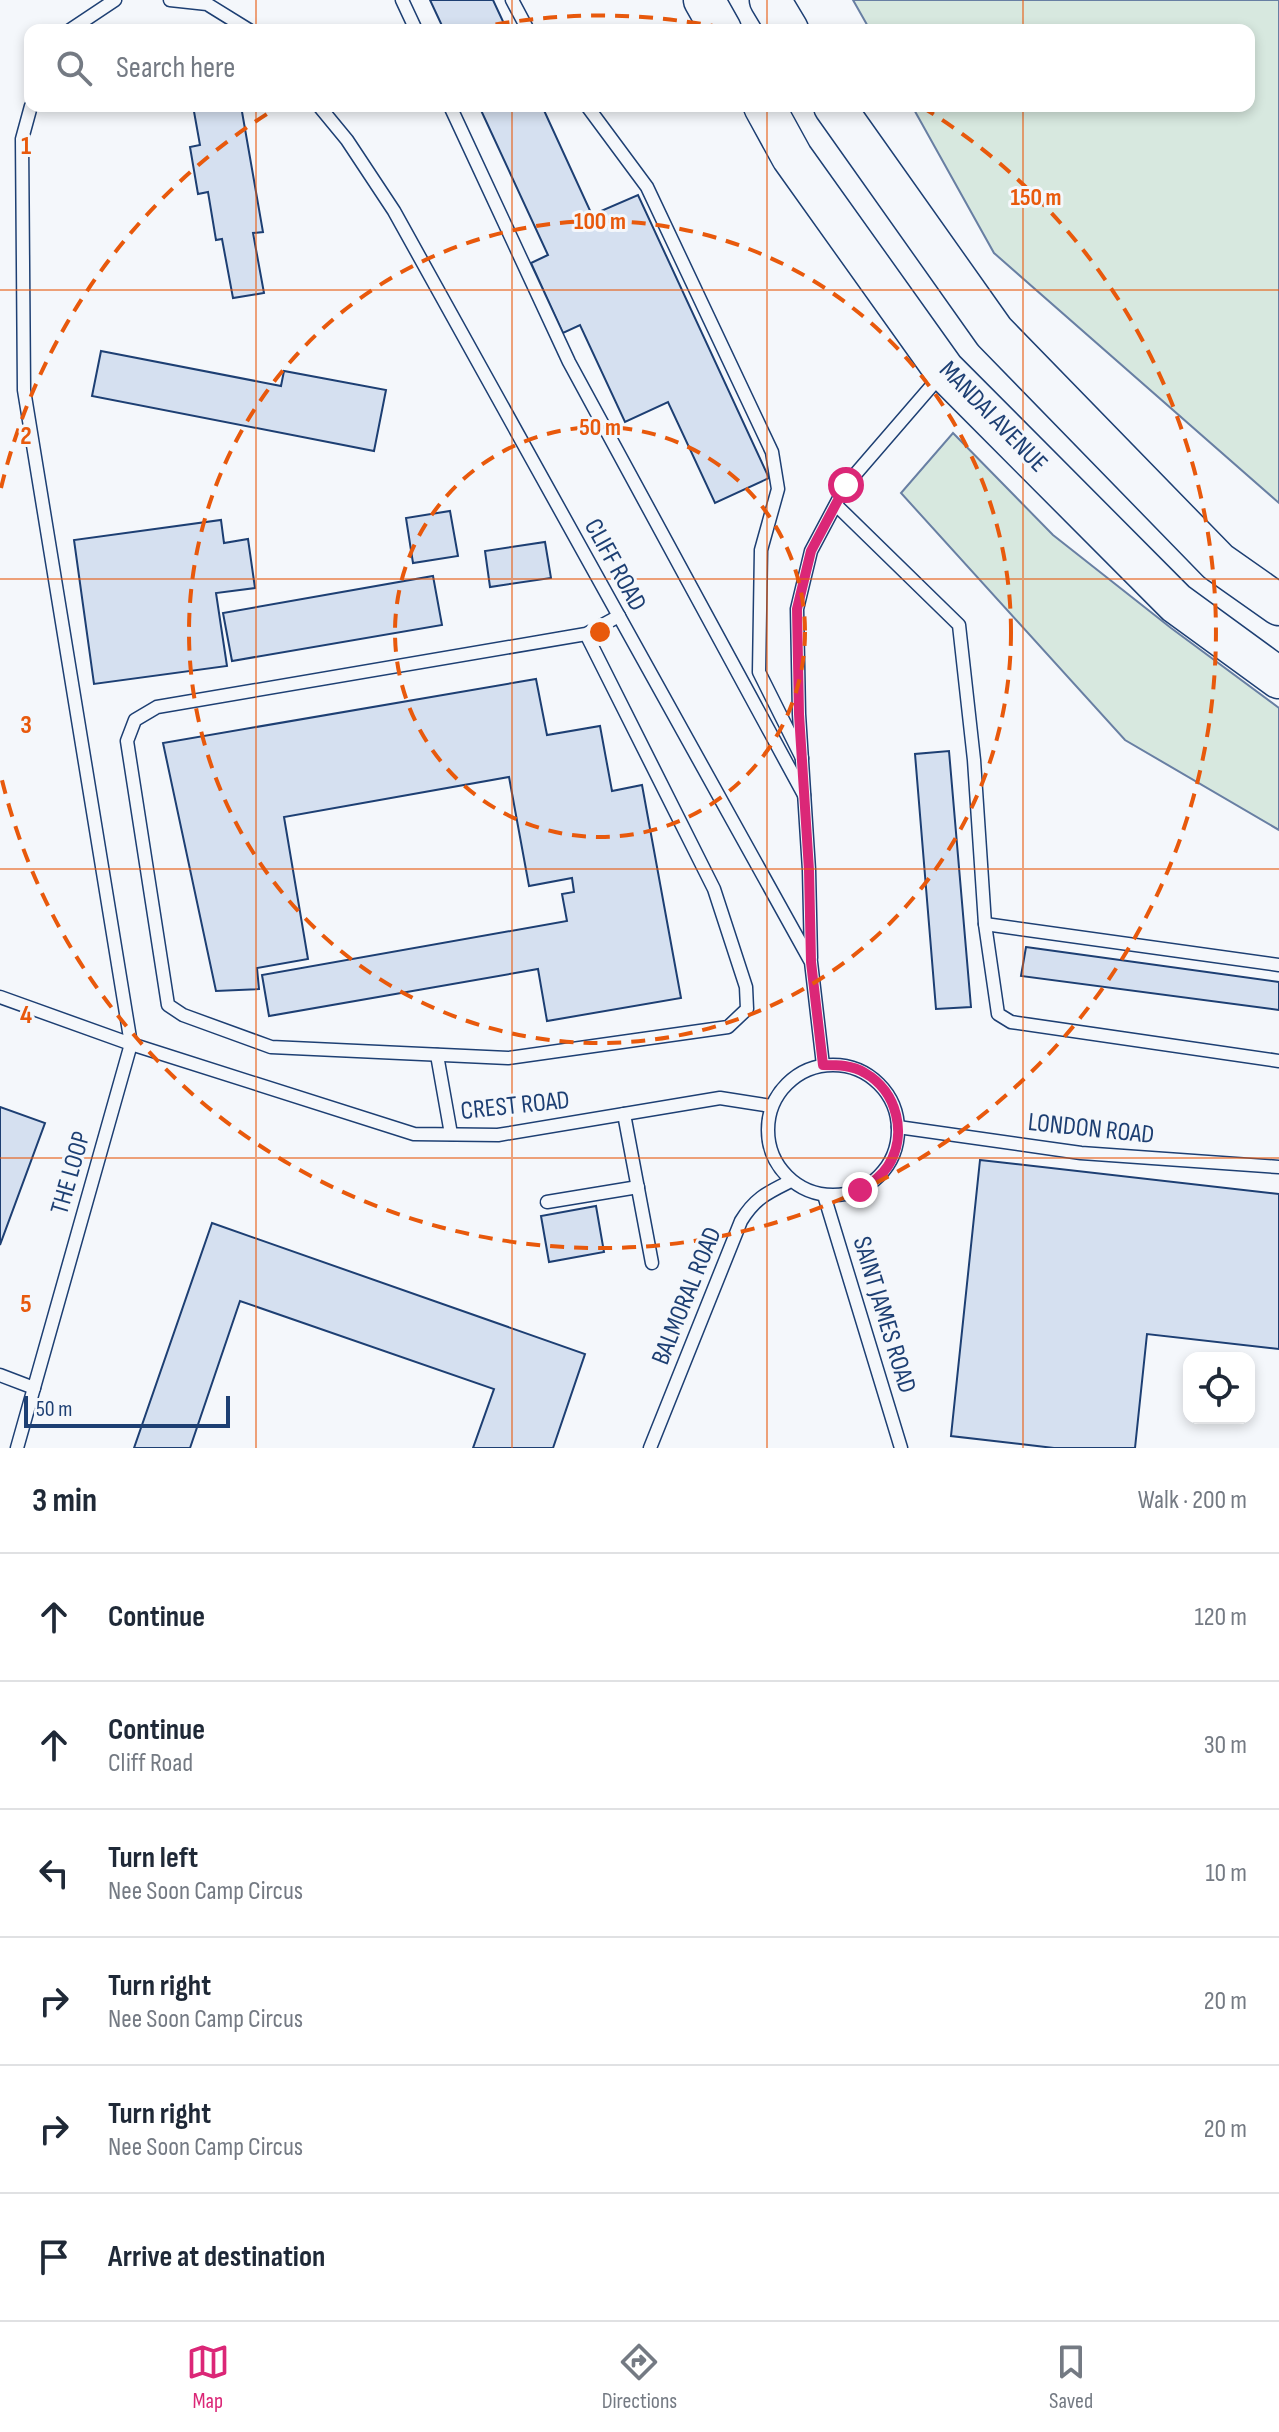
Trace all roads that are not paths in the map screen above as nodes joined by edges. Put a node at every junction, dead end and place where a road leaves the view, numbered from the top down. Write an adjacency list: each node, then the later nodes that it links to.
1 (115, 0): 7 (lane)
2 (170, 0): 8 (lane)
3 (402, 0): 9 (lane)
4 (512, 0): 10 (lane)
5 (704, 0): 11 (main road)
6 (770, 0): 12 (main road)
7 (79, 24)
8 (239, 24)
9 (413, 24)
10 (525, 24)
11 (718, 24)
12 (784, 24)
13 (29, 112): 31 (lane)
14 (324, 112): 22 (lane, CLIFF ROAD)
15 (453, 112): 26 (lane)
16 (591, 112): 25 (lane)
17 (767, 112): 19 (main road, MANDAI AVENUE)
18 (838, 112): 21 (main road)
19 (944, 370): 20 (lane); 24 (main road, MANDAI AVENUE)
20 (836, 505): 25 (lane); 27 (lane)
21 (1279, 605)
22 (619, 616): 23 (lane); 28 (lane, CLIFF ROAD)
23 (586, 634): 32 (lane); 32 (lane)
24 (1279, 678)
25 (802, 758): 26 (lane)
26 (804, 795): 28 (lane)
27 (985, 924): 29 (lane); 33 (lane)
28 (811, 962): 34 (lane, CLIFF ROAD)
29 (1279, 965)
30 (0, 997): 31 (lane)
31 (131, 1044): 38 (lane, CREST ROAD); 46 (lane, THE LOOP)
32 (437, 1055): 38 (lane)
33 (1279, 1061)
34 (823, 1065): 35 (lane); 37 (lane)
35 (771, 1106): 36 (lane, CREST ROAD); 40 (lane)
36 (624, 1114): 38 (lane, CREST ROAD); 41 (lane)
37 (898, 1127): 39 (lane, LONDON ROAD); 42 (lane)
38 (451, 1134)
39 (1279, 1167)
40 (791, 1181): 42 (lane); 48 (lane, BALMORAL ROAD)
41 (638, 1187): 43 (lane); 44 (lane)
42 (824, 1195): 49 (lane, SAINT JAMES ROAD)
43 (547, 1202)
44 (652, 1263)
45 (0, 1375): 46 (lane)
46 (34, 1388): 47 (lane, THE LOOP)
47 (17, 1448)
48 (650, 1448)
49 (901, 1448)

